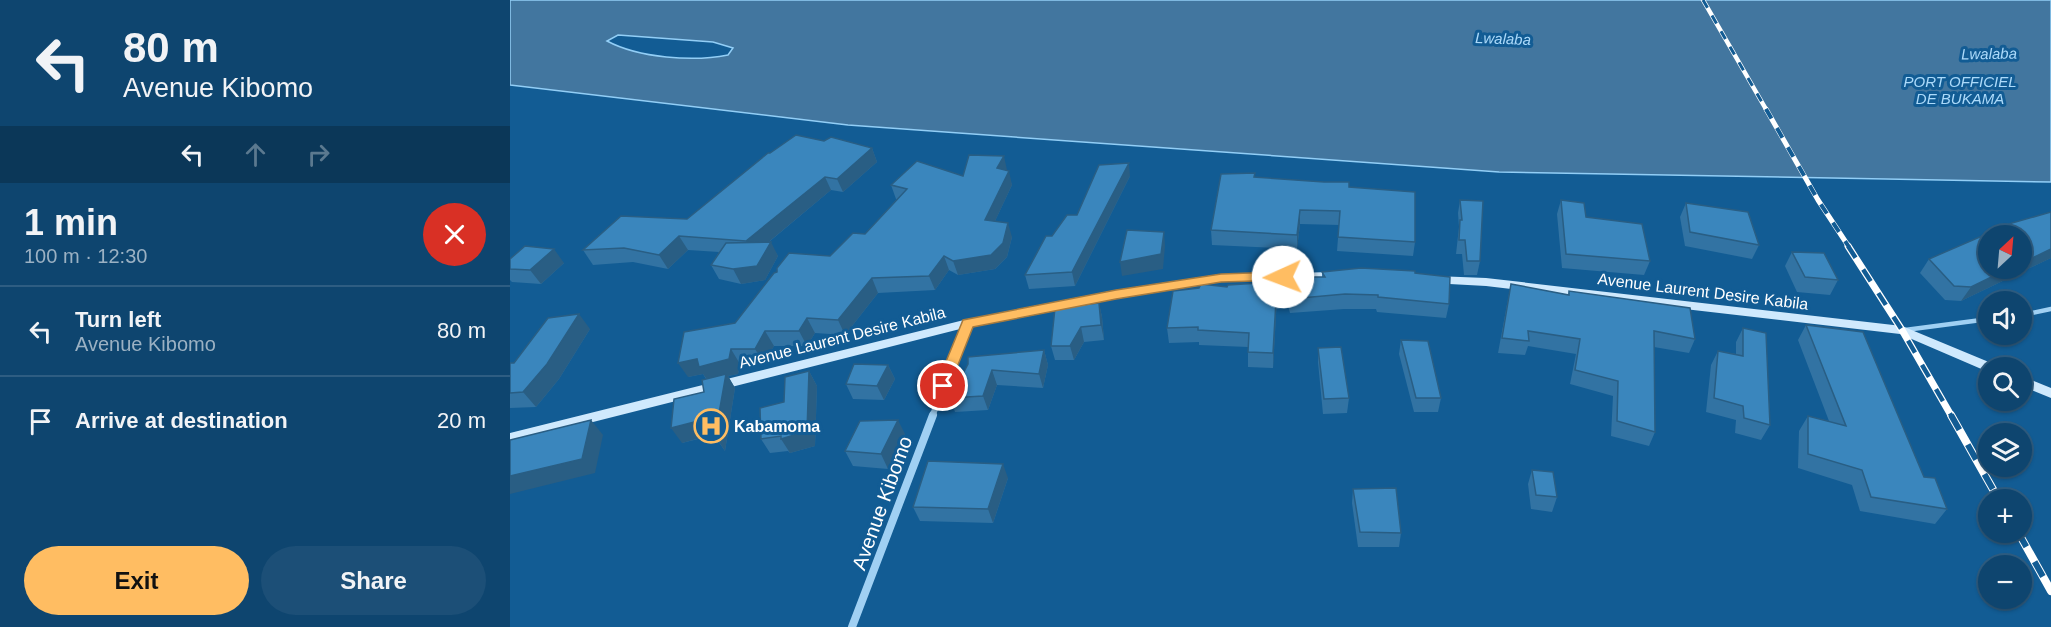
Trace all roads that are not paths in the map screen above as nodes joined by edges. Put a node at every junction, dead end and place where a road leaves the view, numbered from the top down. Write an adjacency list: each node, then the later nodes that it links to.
1 (1348, 276): 6 (main road, Avenue Laurent Desire Kabila)
2 (1417, 279): 7 (main road, Avenue Laurent Desire Kabila)
3 (2051, 309): 4 (lane)
4 (2032, 313)
5 (1978, 320): 7 (lane)
6 (968, 323): 11 (main road, Avenue Laurent Desire Kabila); 12 (street, Avenue Kibomo)
7 (1902, 330): 8 (main road, Avenue Laurent Desire Kabila)
8 (1978, 362)
9 (2032, 385): 10 (main road)
10 (2051, 393)
11 (510, 438)
12 (852, 627)

